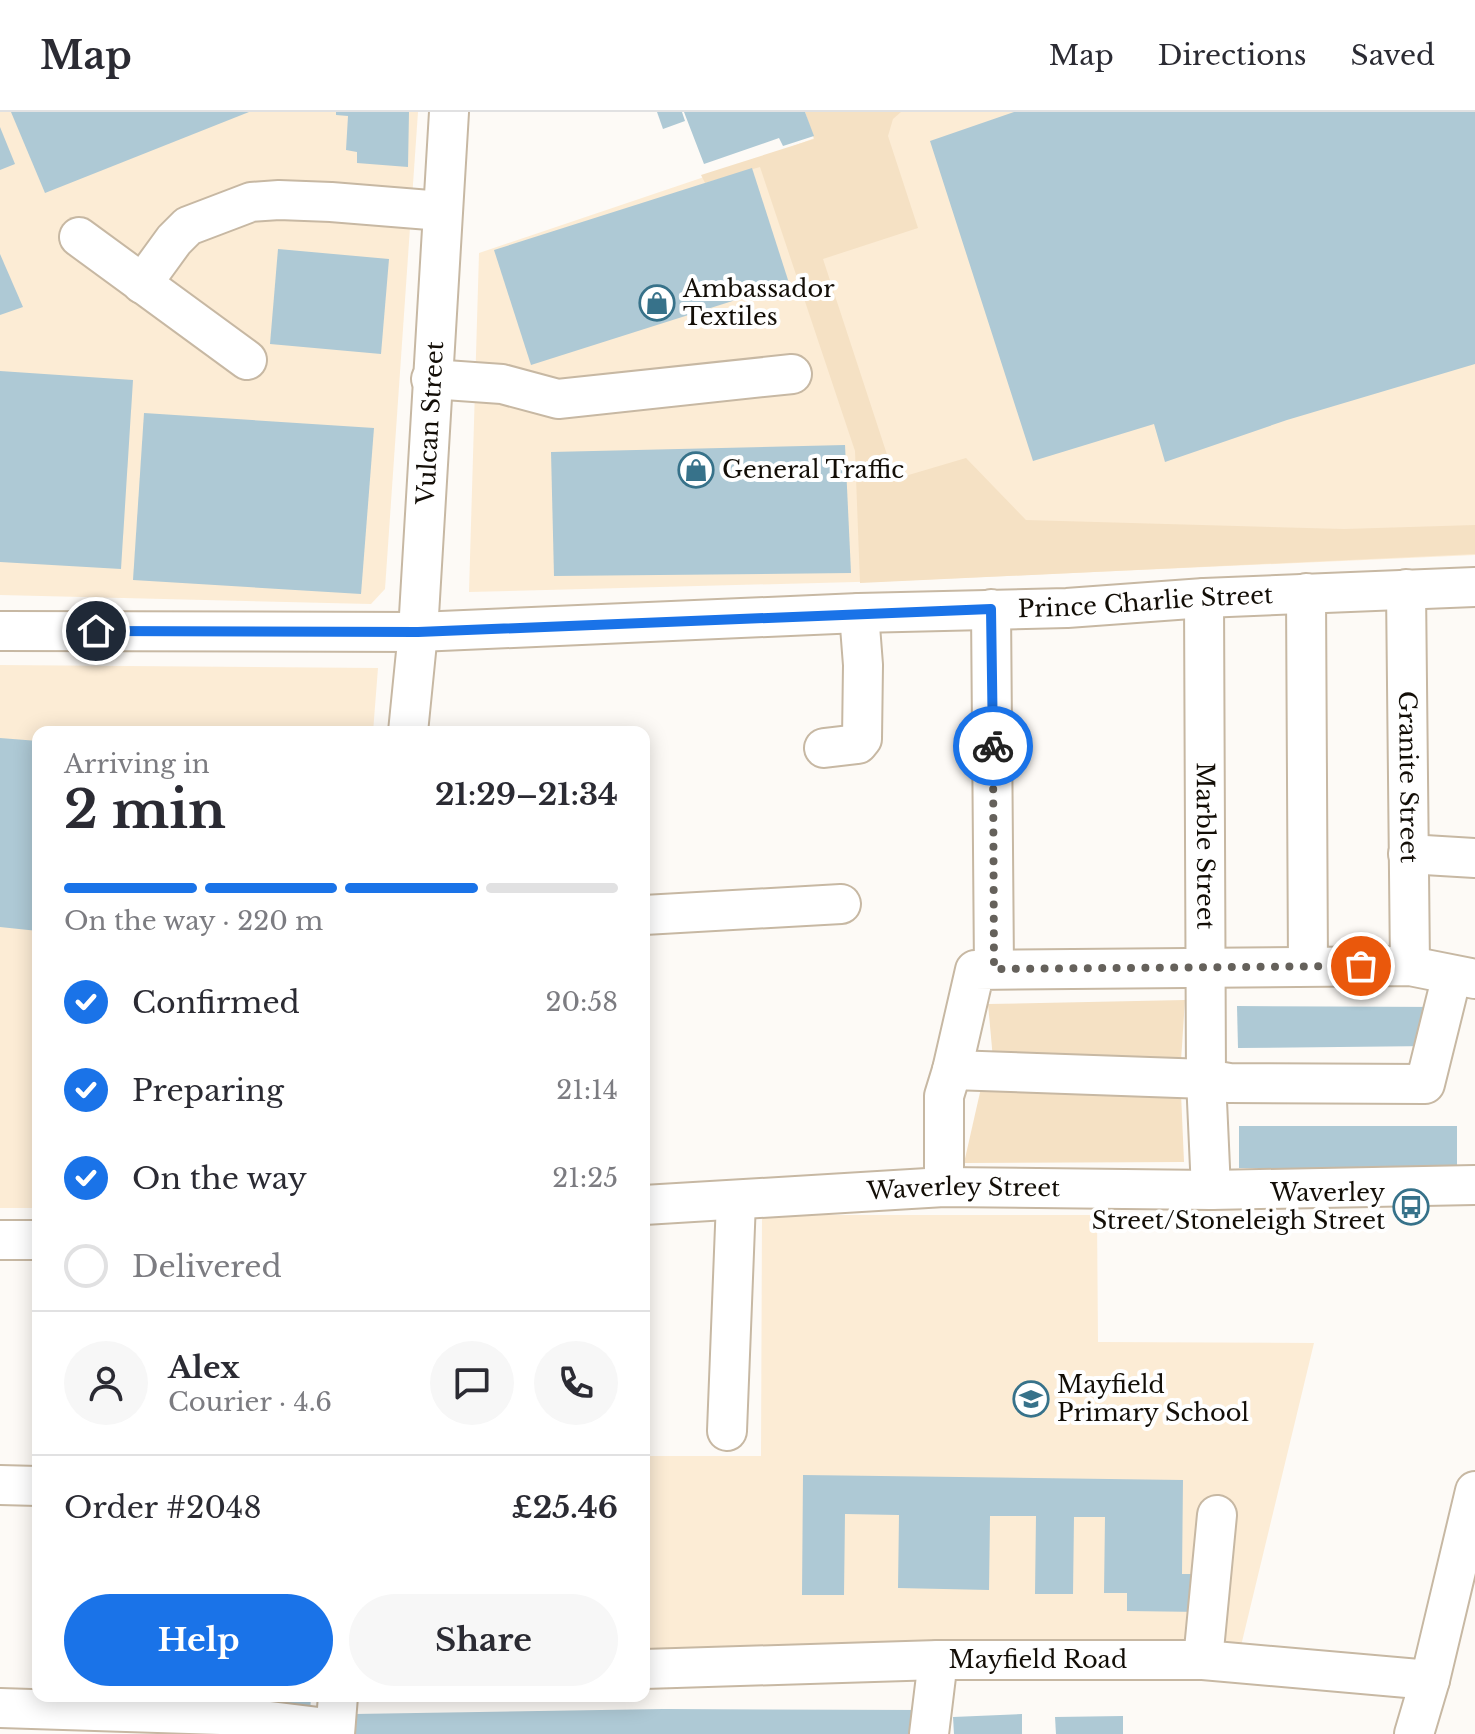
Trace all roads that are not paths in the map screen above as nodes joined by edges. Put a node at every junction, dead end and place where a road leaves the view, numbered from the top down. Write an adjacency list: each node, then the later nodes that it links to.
1 (449, 112): 2 (street, Vulcan Street)
2 (442, 211): 4 (street); 7 (street, Vulcan Street)
3 (79, 237): 4 (street)
4 (142, 284): 5 (street)
5 (247, 360)
6 (792, 374): 7 (street)
7 (431, 379): 15 (street, Vulcan Street)
8 (1475, 587): 9 (street, Prince Charlie Street)
9 (1406, 589): 10 (street, Prince Charlie Street); 18 (street, Granite Street)
10 (1306, 593): 11 (street, Prince Charlie Street); 22 (street)
11 (1204, 598): 12 (street, Prince Charlie Street); 24 (street, Marble Street)
12 (991, 609): 13 (street, Prince Charlie Street); 25 (street)
13 (859, 613): 15 (street, Prince Charlie Street); 17 (street)
14 (0, 631): 15 (street, Prince Charlie Street)
15 (418, 632): 16 (street, Vulcan Street)
16 (409, 726)
17 (824, 748)
18 (1408, 854): 19 (street); 23 (street, Granite Street)
19 (1475, 858)
20 (841, 904): 21 (street)
21 (650, 915)
22 (1308, 966): 23 (street); 24 (street)
23 (1410, 966): 26 (street)
24 (1205, 967): 25 (street); 28 (street, Marble Street)
25 (994, 969): 27 (street)
26 (1464, 977): 28 (street)
27 (952, 1070): 28 (street); 30 (street)
28 (1206, 1079): 31 (street, Marble Street)
29 (1475, 1185): 31 (street, Waverley Street)
30 (944, 1187): 31 (street, Waverley Street); 32 (street, Waverley Street)
31 (1211, 1190)
32 (736, 1201): 33 (street, Waverley Street); 36 (street)
33 (650, 1205)
34 (0, 1240): 35 (street)
35 (32, 1240)
36 (727, 1431)
37 (0, 1485): 38 (street)
38 (32, 1486)
39 (1474, 1503): 44 (street)
40 (1217, 1515): 42 (street)
41 (938, 1660): 42 (street, Mayfield Road); 43 (street, Mayfield Road); 49 (street)
42 (1203, 1660): 44 (street, Mayfield Road)
43 (650, 1669)
44 (1430, 1680): 50 (street)
45 (89, 1704): 46 (street); 47 (street)
46 (222, 1705): 48 (street)
47 (0, 1708)
48 (336, 1720)
49 (929, 1734)
50 (1414, 1734)

